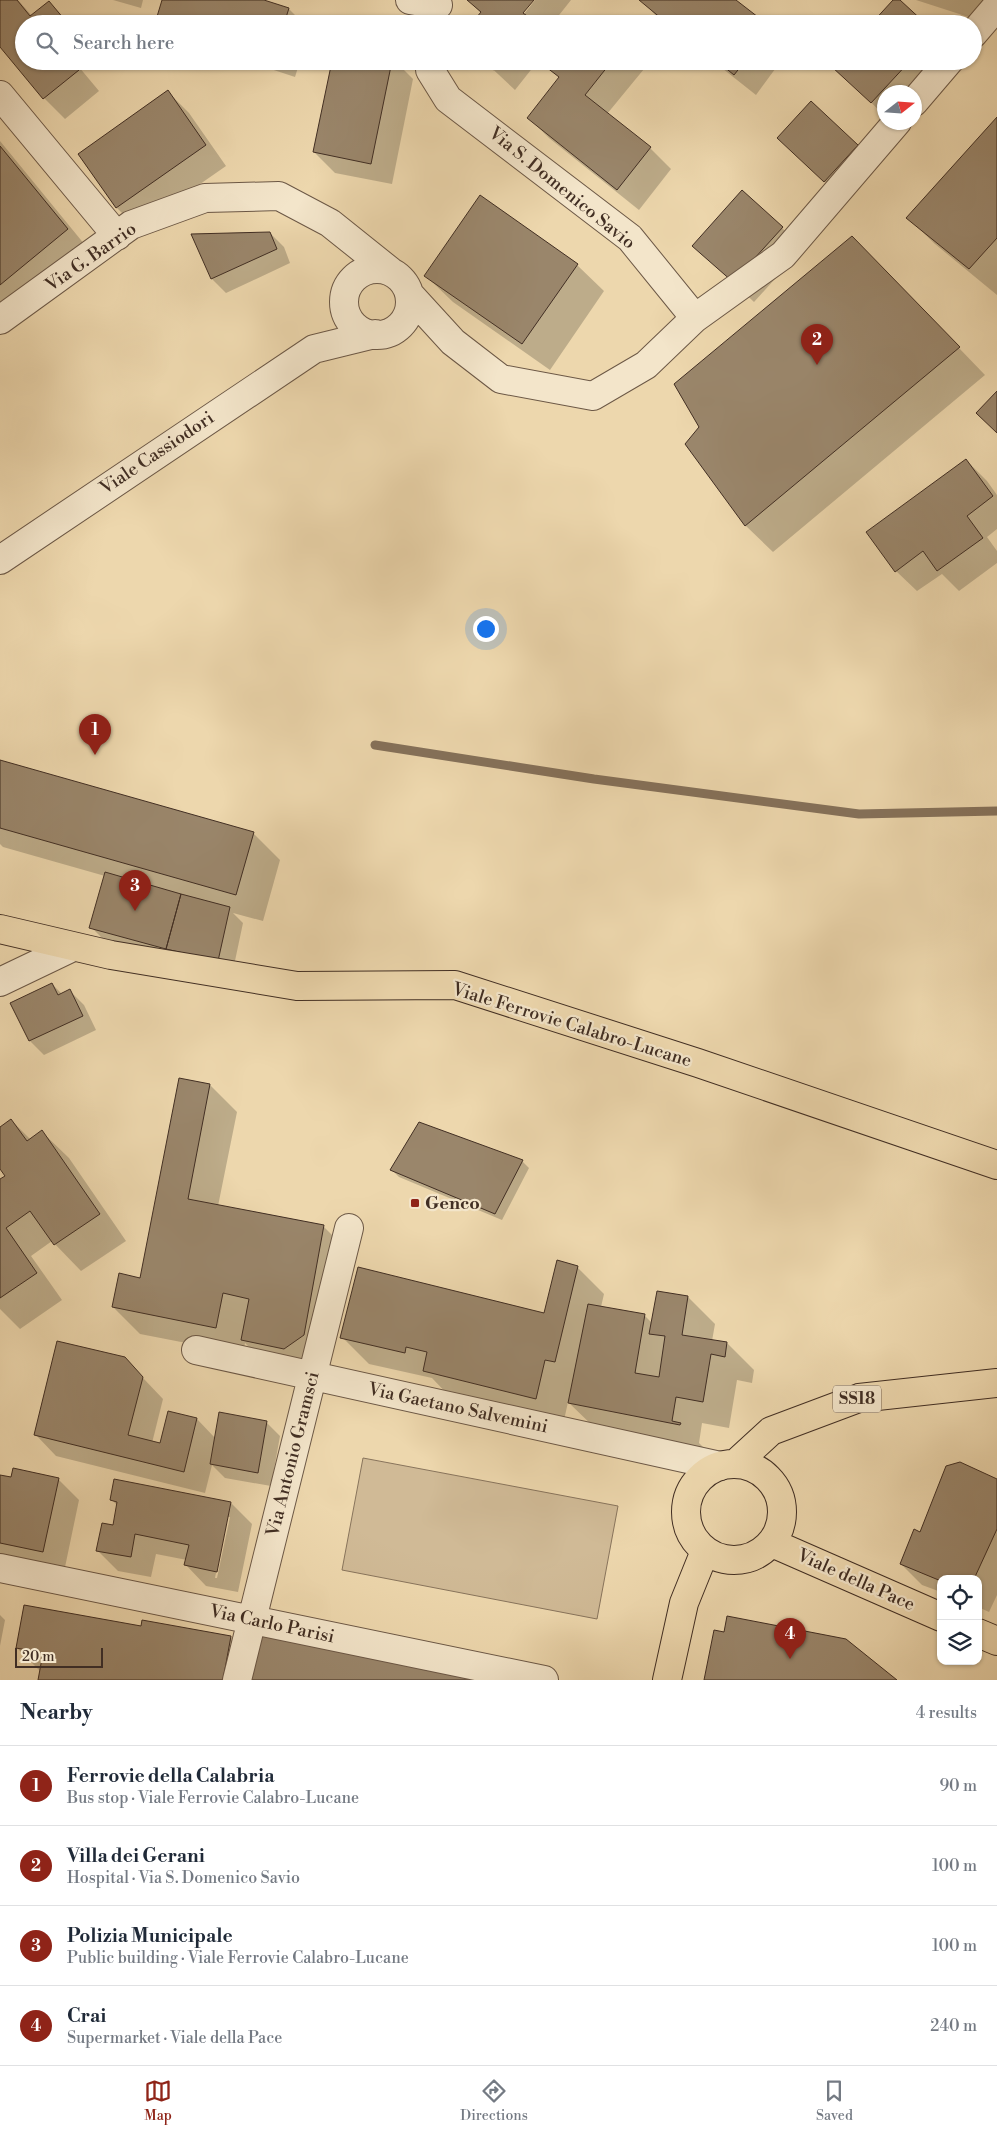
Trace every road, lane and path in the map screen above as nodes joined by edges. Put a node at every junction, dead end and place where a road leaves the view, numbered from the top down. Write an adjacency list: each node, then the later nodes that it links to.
1 (410, 0): 3 (street)
2 (997, 6): 4 (street)
3 (438, 10)
4 (982, 24)
5 (430, 70): 15 (street, Via S. Domenico Savio)
6 (941, 70): 7 (street)
7 (922, 93)
8 (0, 95): 11 (street)
9 (890, 130): 15 (street)
10 (330, 223): 11 (street, Via G. Barrio); 12 (street, Via G. Barrio); 13 (street)
11 (117, 236): 16 (street, Via G. Barrio)
12 (390, 271): 13 (street); 14 (street)
13 (348, 292): 17 (street); 19 (street, Viale Cassiodori)
14 (410, 295): 17 (street); 18 (street)
15 (695, 318): 18 (street)
16 (0, 320)
17 (388, 330): 18 (street); 19 (street, Viale Cassiodori)
18 (452, 342)
19 (314, 349): 20 (street, Viale Cassiodori)
20 (0, 560)
21 (0, 929): 22 (main road, Viale Ferrovie Calabro-Lucane)
22 (74, 947): 23 (street); 24 (main road, Viale Ferrovie Calabro-Lucane)
23 (0, 982)
24 (997, 1166)
25 (349, 1228): 27 (street, Via Antonio Gramsci)
26 (196, 1350): 27 (street, Via Gaetano Salvemini)
27 (312, 1376): 29 (street, Via Gaetano Salvemini); 34 (street, Via Antonio Gramsci)
28 (997, 1383): 29 (main road, SS18)
29 (727, 1465): 30 (main road); 31 (main road)
30 (772, 1543): 31 (main road); 33 (main road, Viale della Pace)
31 (705, 1551): 39 (main road)
32 (0, 1568): 34 (street, Via Carlo Parisi)
33 (937, 1615)
34 (252, 1620): 37 (street, Via Antonio Gramsci); 38 (street, Via Carlo Parisi)
35 (982, 1635): 36 (main road)
36 (997, 1641)
37 (236, 1680)
38 (544, 1680)
39 (667, 1680)

